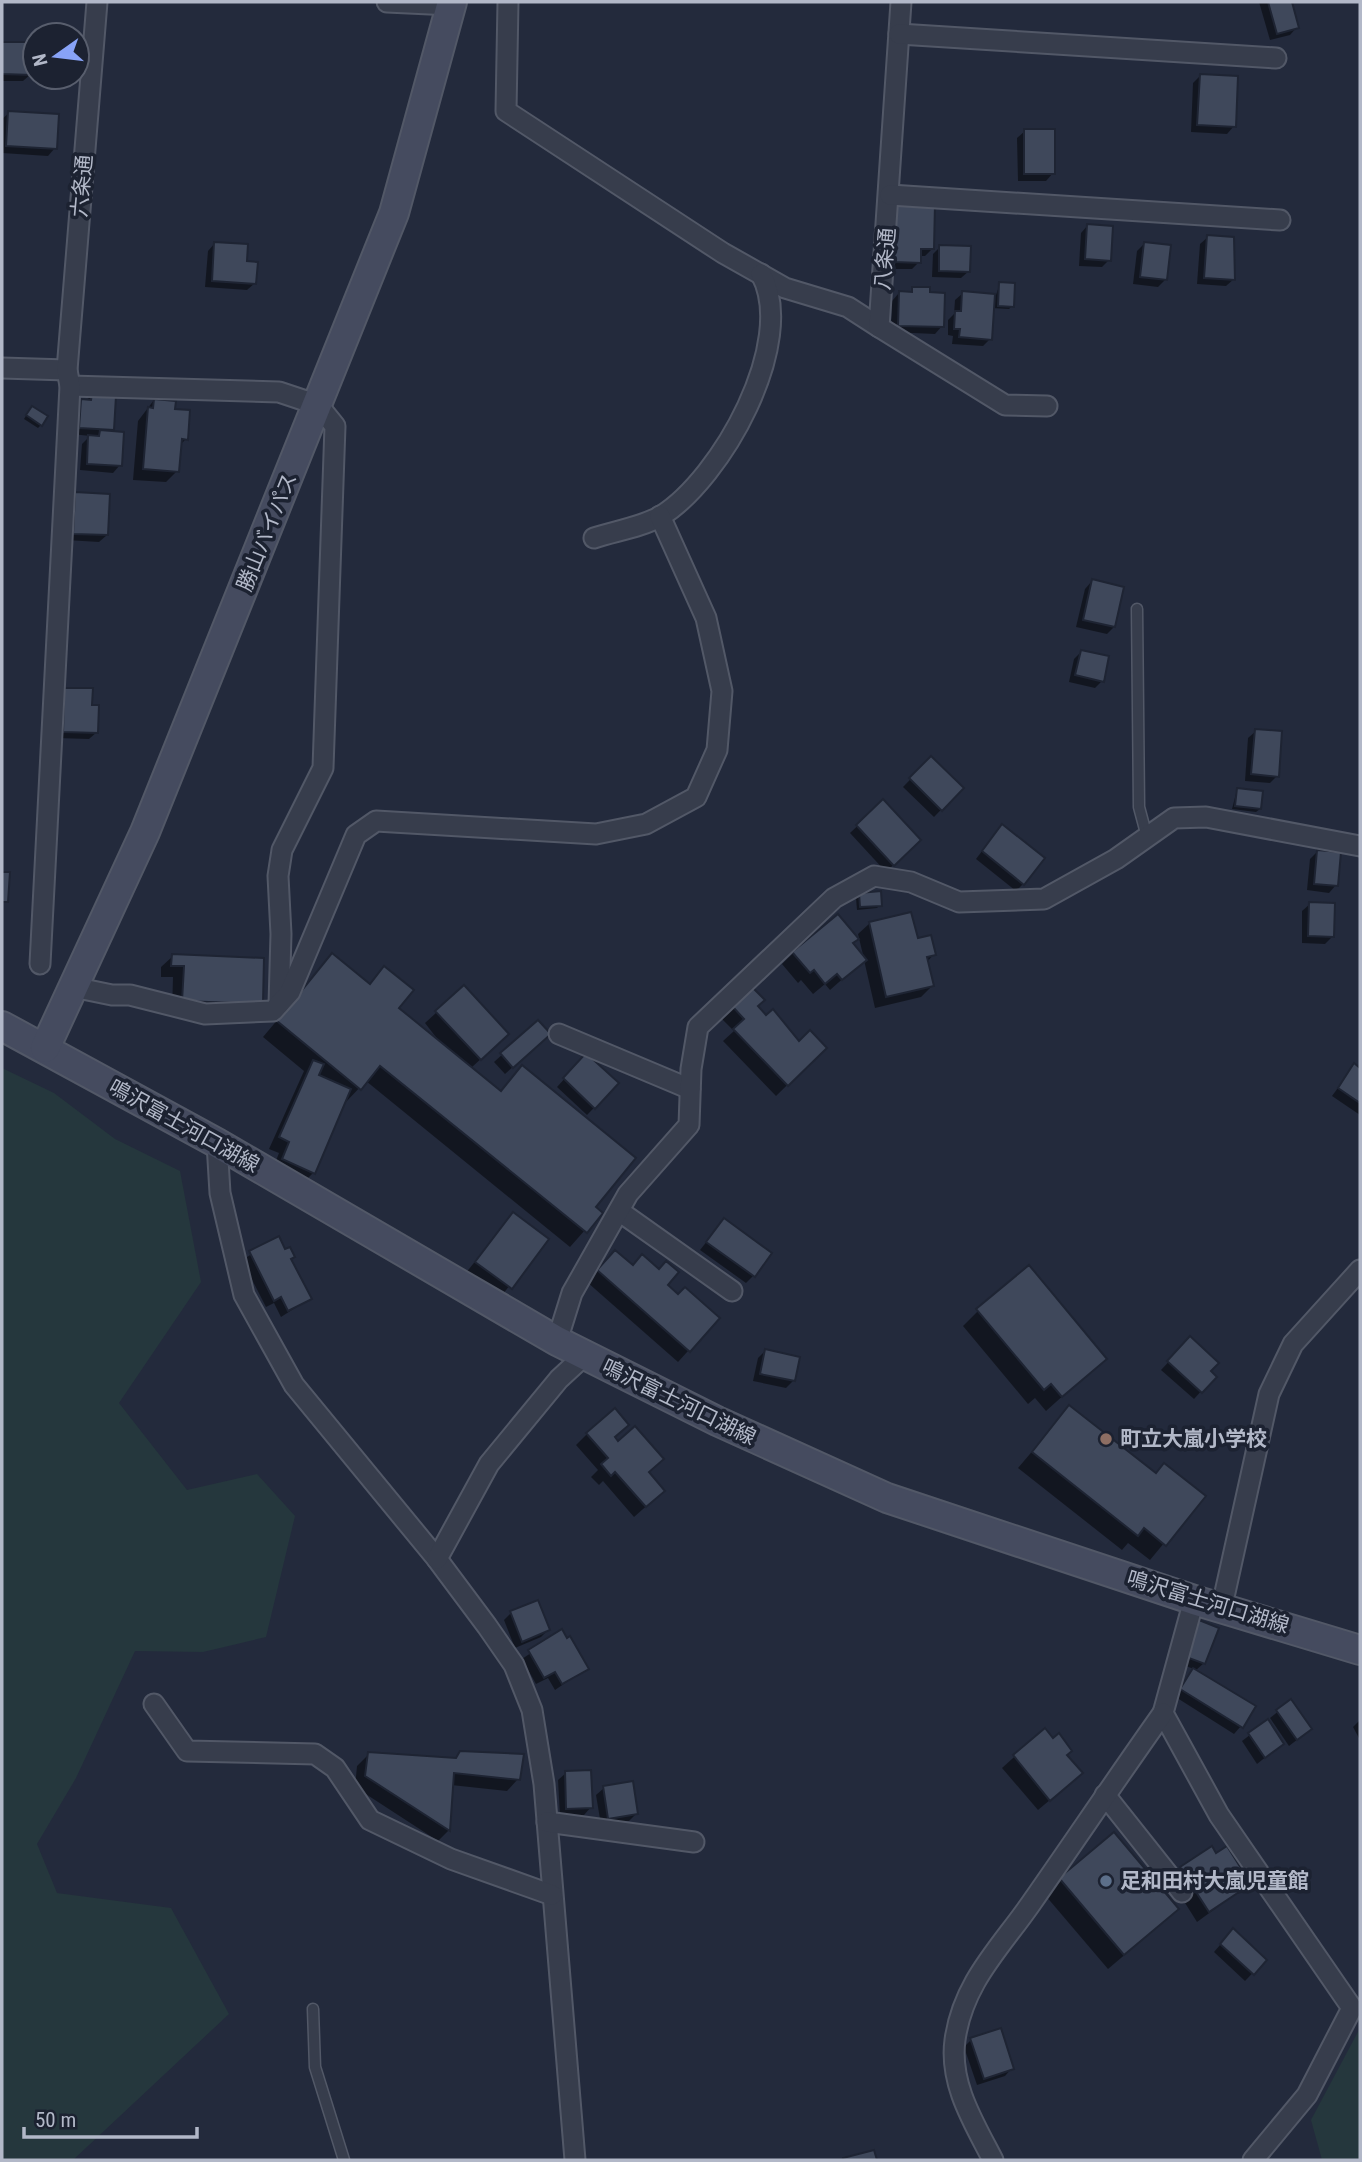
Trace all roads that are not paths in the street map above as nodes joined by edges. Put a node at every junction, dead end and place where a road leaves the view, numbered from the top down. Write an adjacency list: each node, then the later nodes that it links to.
1 (97, 2): 13 (street, 六条通)
2 (387, 2): 5 (street)
3 (509, 2): 10 (street)
4 (901, 2): 6 (street, 八条通)
5 (452, 3): 14 (main road, 勝山バイパス)
6 (899, 34): 7 (street); 8 (street, 八条通)
7 (1276, 58)
8 (890, 195): 9 (street); 11 (street, 八条通)
9 (1280, 220)
10 (761, 274): 11 (street); 16 (street)
11 (879, 327): 15 (street)
12 (2, 369): 13 (street)
13 (69, 378): 14 (street); 21 (street, 六条通)
14 (318, 405): 22 (main road, 勝山バイパス); 23 (street)
15 (1047, 406)
16 (660, 516): 17 (street); 23 (street)
17 (594, 538)
18 (1138, 609): 19 (lane)
19 (1147, 838): 20 (street); 27 (street)
20 (1360, 846)
21 (40, 964)
22 (73, 987): 23 (street); 26 (main road, 勝山バイパス)
23 (279, 1004)
24 (2, 1026): 26 (main road, 鳴沢富士河口湖線)
25 (559, 1034): 27 (street)
26 (45, 1048): 28 (main road, 鳴沢富士河口湖線)
27 (690, 1089): 29 (street)
28 (217, 1143): 32 (main road, 鳴沢富士河口湖線); 34 (street)
29 (619, 1211): 31 (street); 32 (street)
30 (1360, 1270): 36 (street)
31 (732, 1291)
32 (557, 1341): 33 (main road, 鳴沢富士河口湖線)
33 (584, 1356): 34 (street); 35 (main road, 鳴沢富士河口湖線)
34 (437, 1559): 41 (street)
35 (1194, 1600): 36 (main road, 鳴沢富士河口湖線); 39 (street)
36 (1222, 1606): 37 (main road, 鳴沢富士河口湖線)
37 (1360, 1650)
38 (154, 1704): 44 (street)
39 (1163, 1713): 40 (street); 45 (street)
40 (1105, 1795): 43 (street); 49 (street)
41 (547, 1822): 42 (street); 44 (street)
42 (694, 1842)
43 (1182, 1892)
44 (552, 1895): 48 (street)
45 (1356, 2000): 50 (street)
46 (313, 2009): 47 (lane)
47 (344, 2160)
48 (575, 2160)
49 (993, 2160)
50 (1253, 2160)

